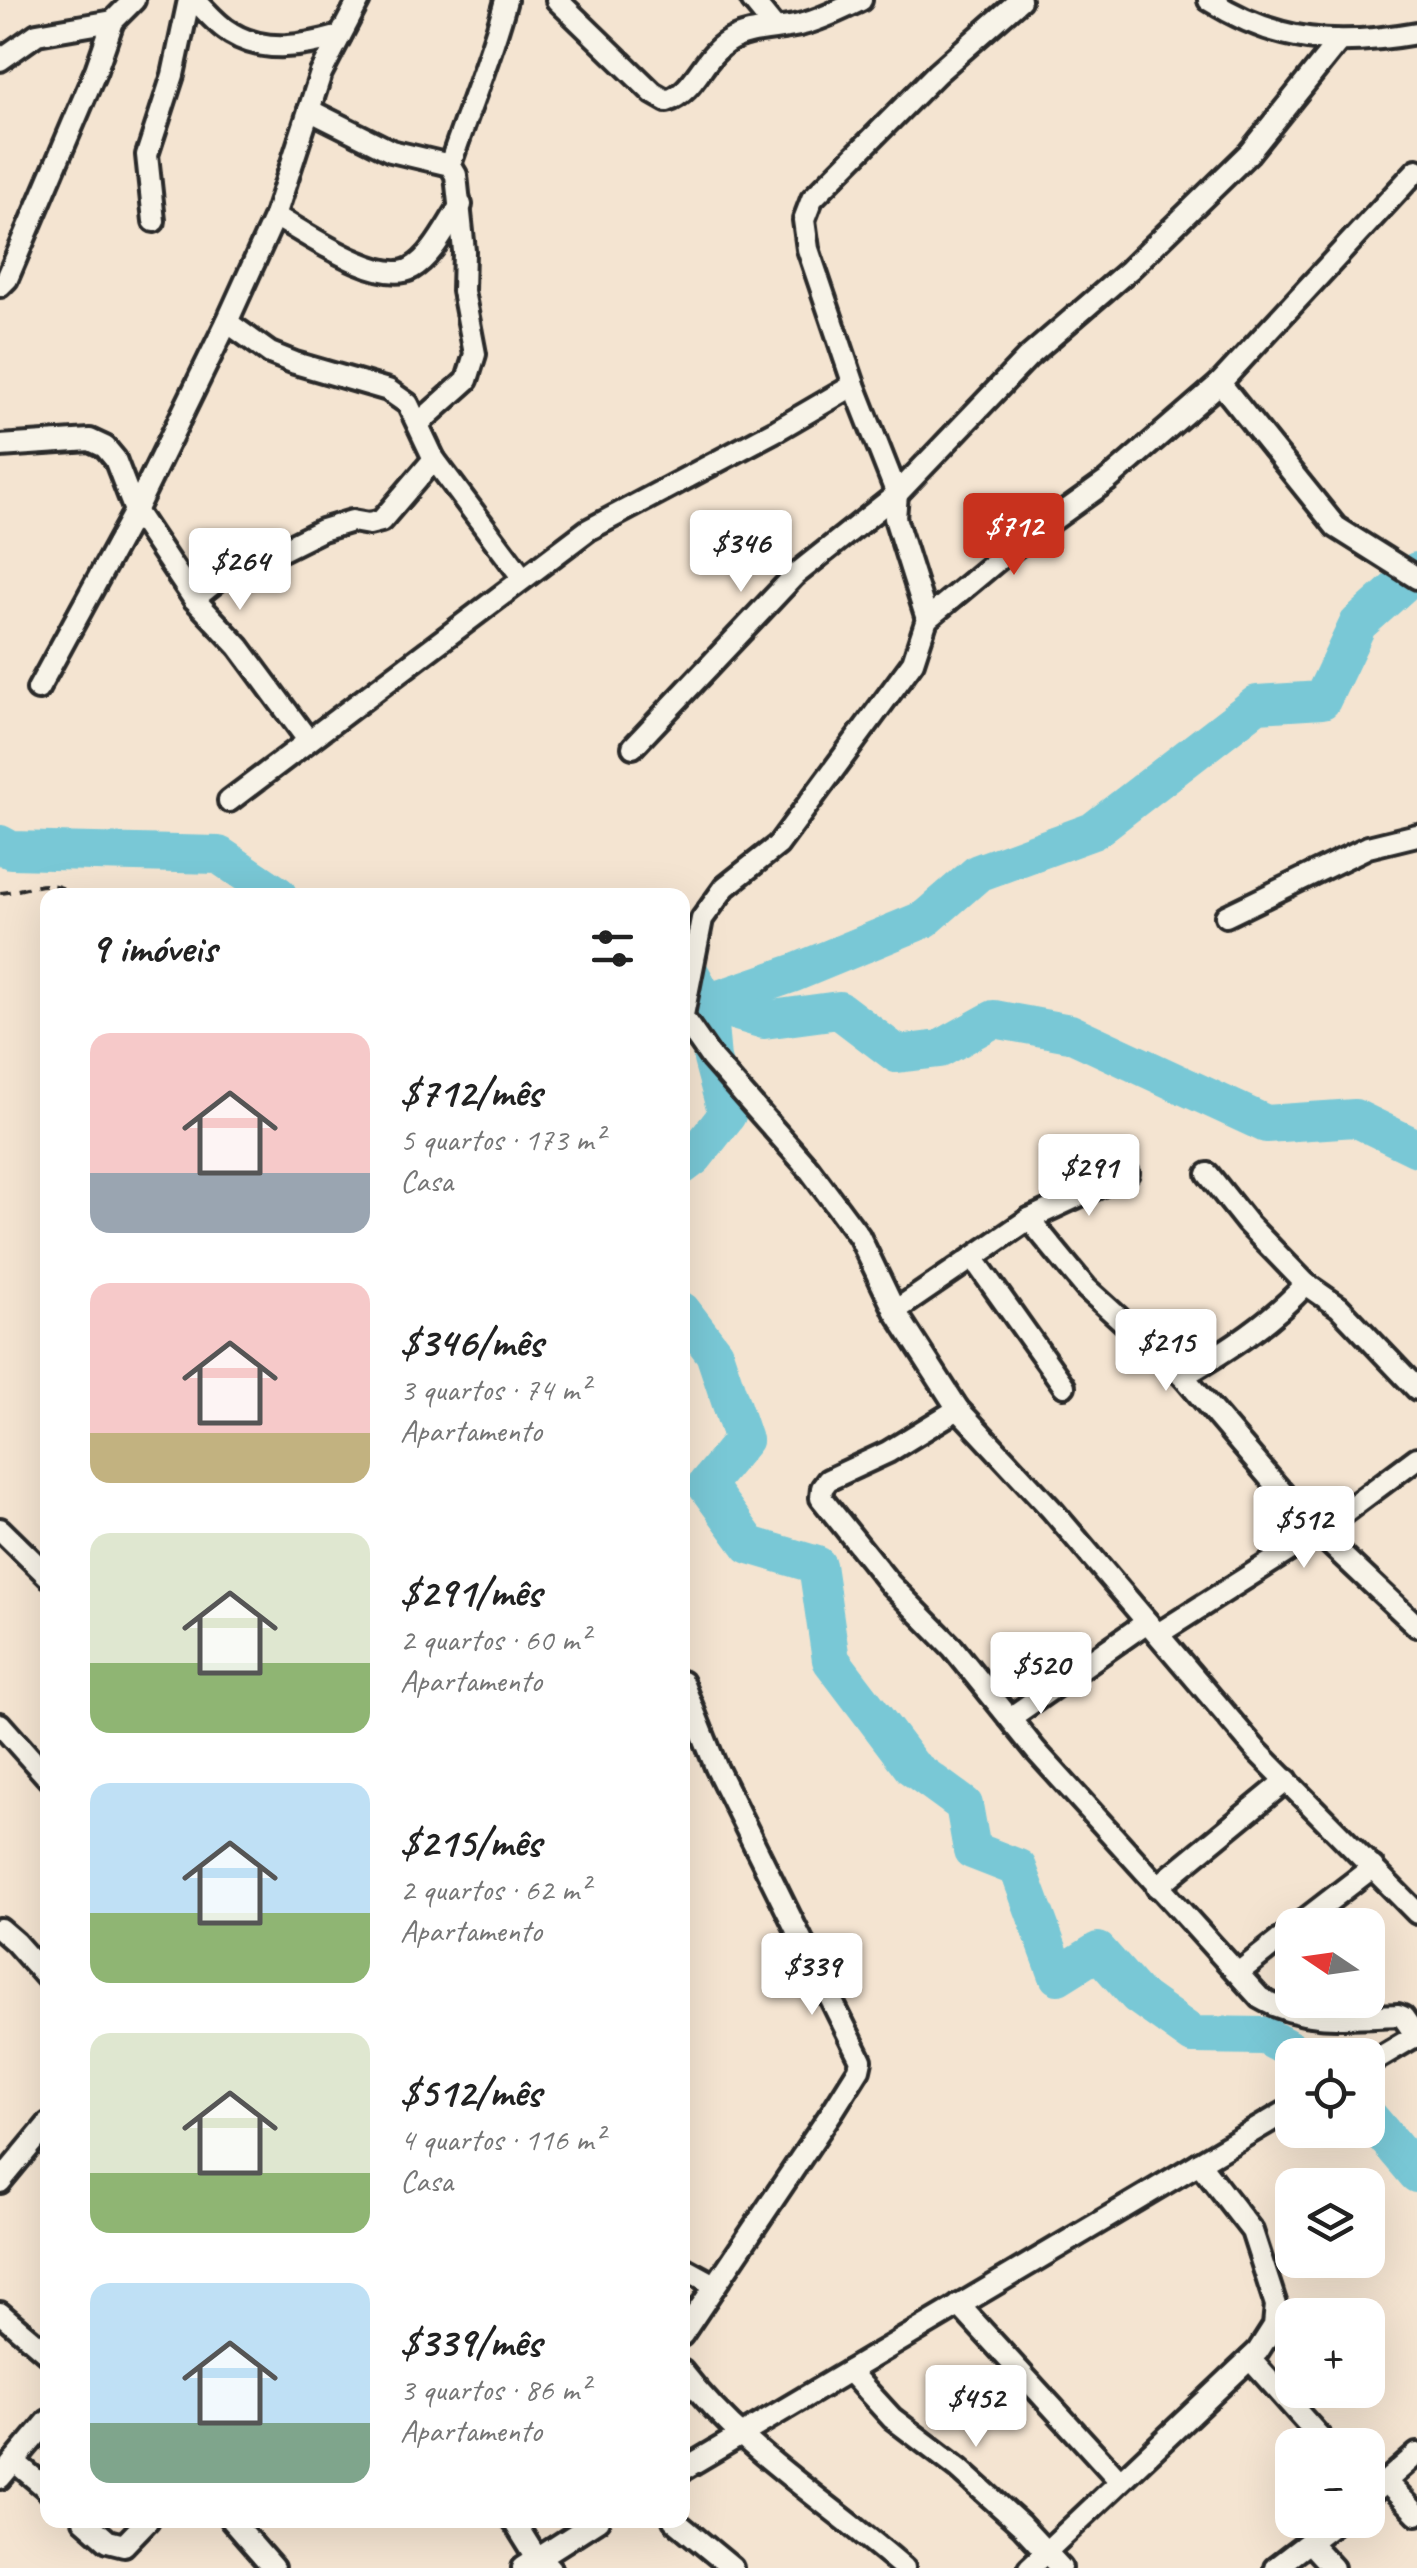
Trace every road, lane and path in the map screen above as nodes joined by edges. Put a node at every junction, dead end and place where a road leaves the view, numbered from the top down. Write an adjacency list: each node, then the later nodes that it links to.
1 (134, 0): 10 (street)
2 (192, 0): 13 (street); 21 (street)
3 (359, 0): 13 (street)
4 (506, 0): 17 (street)
5 (557, 0): 11 (street)
6 (752, 0): 11 (street)
7 (861, 0): 11 (street)
8 (1020, 0): 25 (street)
9 (1209, 0): 14 (street)
10 (113, 21): 15 (street); 22 (street)
11 (774, 27)
12 (1417, 34): 14 (street)
13 (340, 36): 16 (street)
14 (1338, 42): 29 (street)
15 (0, 60)
16 (309, 110): 17 (street); 20 (street)
17 (450, 165): 19 (street)
18 (1417, 170): 24 (street)
19 (461, 205): 20 (street); 26 (street)
20 (275, 216): 23 (street)
21 (154, 221)
22 (0, 286)
23 (227, 322): 26 (street); 30 (street)
24 (1220, 383): 32 (street); 34 (street)
25 (854, 386): 29 (street); 31 (street)
26 (420, 423): 28 (street)
27 (0, 446): 30 (street)
28 (434, 459): 31 (street); 33 (street)
29 (898, 494): 34 (street); 37 (street)
30 (135, 511): 33 (street); 35 (street)
31 (522, 577): 36 (street)
32 (1417, 578)
33 (194, 599): 36 (street)
34 (927, 620): 43 (street)
35 (38, 688)
36 (308, 740): 38 (street)
37 (633, 747)
38 (229, 801)
39 (1417, 836): 42 (street)
40 (62, 888): 41 (path)
41 (0, 893)
42 (1226, 916)
43 (690, 983)
44 (690, 1029): 50 (street)
45 (1128, 1174): 47 (street)
46 (1208, 1174): 49 (street)
47 (1029, 1219): 48 (street); 51 (street)
48 (973, 1258): 50 (street); 52 (street)
49 (1306, 1284): 51 (street); 53 (street)
50 (896, 1311): 54 (street)
51 (1183, 1376): 57 (street)
52 (1064, 1386)
53 (1417, 1389)
54 (958, 1409): 60 (street); 62 (street)
55 (1417, 1458): 57 (street)
56 (0, 1529): 58 (street)
57 (1318, 1532): 59 (street); 60 (street)
58 (40, 1568)
59 (1417, 1626)
60 (1152, 1628): 62 (street); 65 (street)
61 (690, 1702): 81 (street)
62 (1010, 1718): 67 (street)
63 (0, 1724): 64 (street)
64 (40, 1769)
65 (1286, 1780): 66 (street); 67 (street)
66 (1372, 1867): 68 (street); 69 (street)
67 (1158, 1886): 73 (street)
68 (1320, 1908)
69 (1417, 1913)
70 (0, 1929): 72 (street)
71 (1275, 1944): 73 (street)
72 (40, 1970)
73 (1238, 1973): 74 (street)
74 (1417, 2036): 75 (street)
75 (1385, 2054)
76 (1275, 2118): 78 (street)
77 (40, 2134): 79 (street)
78 (1199, 2163): 82 (street); 86 (street)
79 (0, 2182)
80 (690, 2271): 81 (street)
81 (715, 2285): 84 (street)
82 (959, 2306): 87 (street); 97 (street)
83 (0, 2312): 85 (street)
84 (690, 2323)
85 (40, 2347)
86 (1250, 2359): 89 (street); 97 (street)
87 (849, 2370): 91 (street); 109 (street)
88 (690, 2381): 91 (street)
89 (1312, 2428)
90 (40, 2431): 93 (street)
91 (741, 2435): 94 (street); 113 (street)
92 (1417, 2454): 96 (street)
93 (14, 2462): 95 (street); 98 (street)
94 (690, 2465)
95 (0, 2478)
96 (1385, 2480)
97 (1120, 2481): 109 (street)
98 (40, 2483)
99 (1385, 2497): 100 (street)
100 (1417, 2514)
101 (93, 2528): 102 (street)
102 (140, 2528)
103 (238, 2528): 111 (street)
104 (517, 2528): 110 (street)
105 (587, 2528): 110 (street)
106 (684, 2528): 112 (street)
107 (1314, 2538): 108 (street)
108 (1309, 2542): 116 (street); 117 (street)
109 (1045, 2551): 114 (street); 115 (street)
110 (536, 2564)
111 (273, 2568)
112 (732, 2568)
113 (904, 2568)
114 (1030, 2568)
115 (1061, 2568)
116 (1275, 2568)
117 (1334, 2568)

